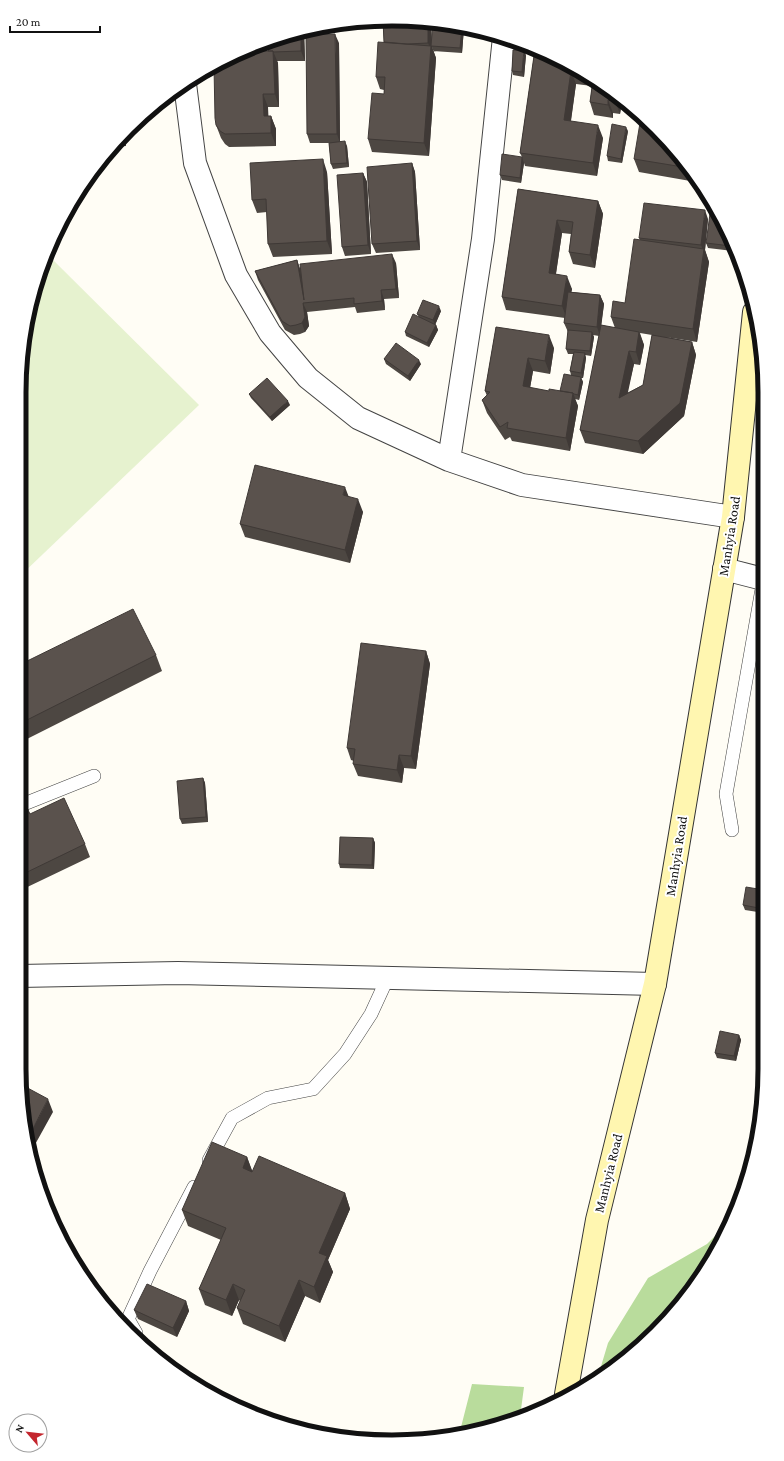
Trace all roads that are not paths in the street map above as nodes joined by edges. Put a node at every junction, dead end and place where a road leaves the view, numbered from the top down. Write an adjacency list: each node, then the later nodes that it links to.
1 (503, 43): 4 (street)
2 (186, 90): 4 (street)
3 (752, 329): 5 (main road, Manhyia Road)
4 (449, 460): 5 (street)
5 (733, 517): 6 (main road, Manhyia Road)
6 (724, 569): 7 (street); 14 (main road, Manhyia Road)
7 (758, 578)
8 (758, 612): 11 (lane)
9 (94, 776): 10 (lane)
10 (26, 803)
11 (732, 830)
12 (26, 976): 13 (street)
13 (388, 977): 14 (street); 15 (lane)
14 (655, 984): 16 (main road, Manhyia Road)
15 (132, 1327)
16 (567, 1390)

